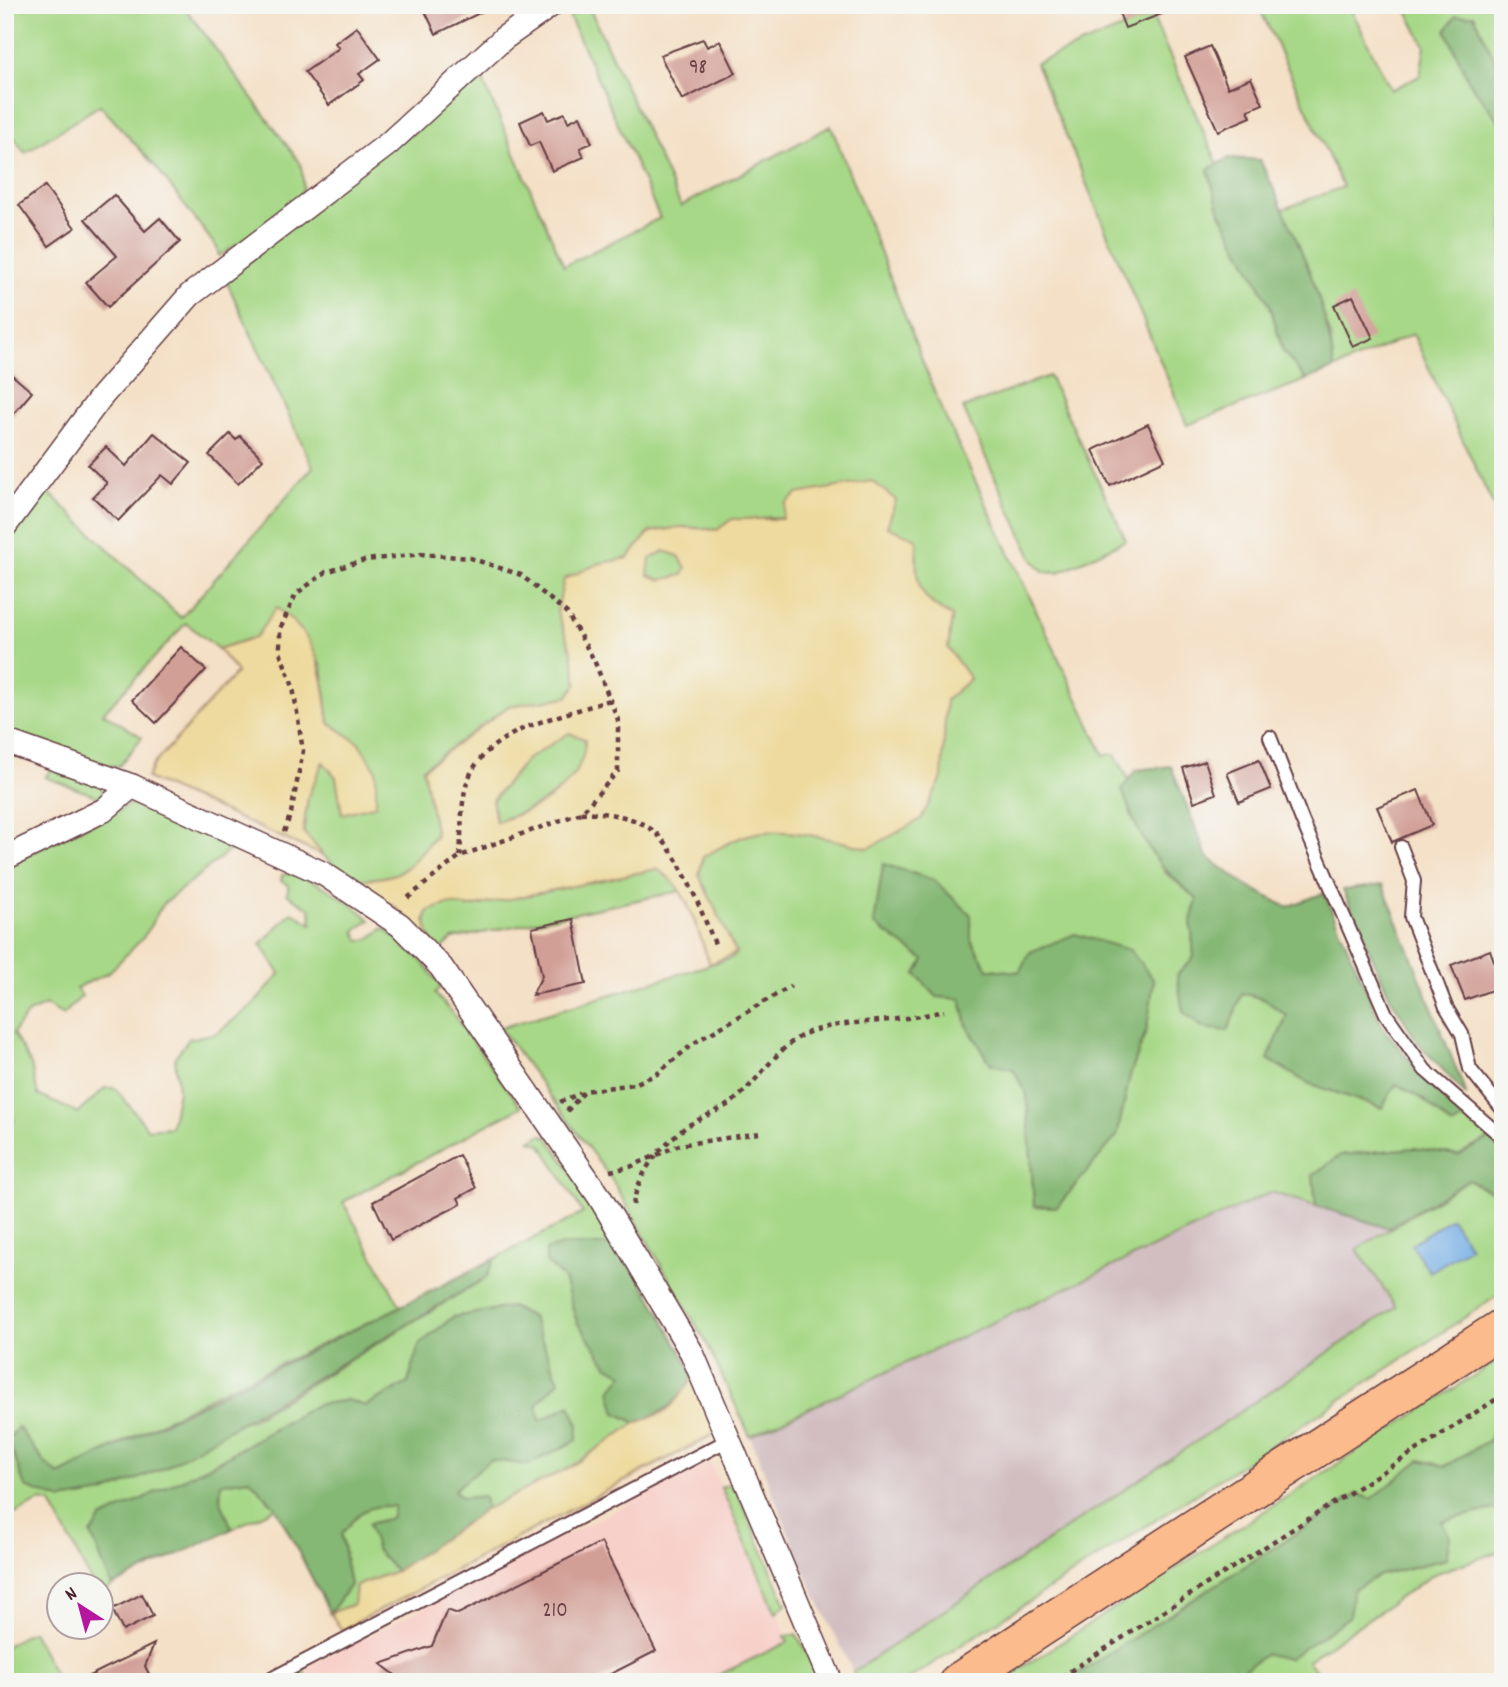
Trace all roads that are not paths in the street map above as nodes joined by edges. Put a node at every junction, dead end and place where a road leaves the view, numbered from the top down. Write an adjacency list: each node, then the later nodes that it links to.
1 (551, 5): 2 (street)
2 (5, 526)
3 (1270, 737): 9 (lane)
4 (5, 741): 5 (street)
5 (132, 786): 7 (street); 11 (street)
6 (1401, 847): 8 (lane)
7 (5, 858)
8 (1503, 1110)
9 (1503, 1138)
10 (1503, 1327): 14 (main road)
11 (730, 1439): 12 (lane); 13 (street)
12 (265, 1682)
13 (831, 1682)
14 (958, 1682)

